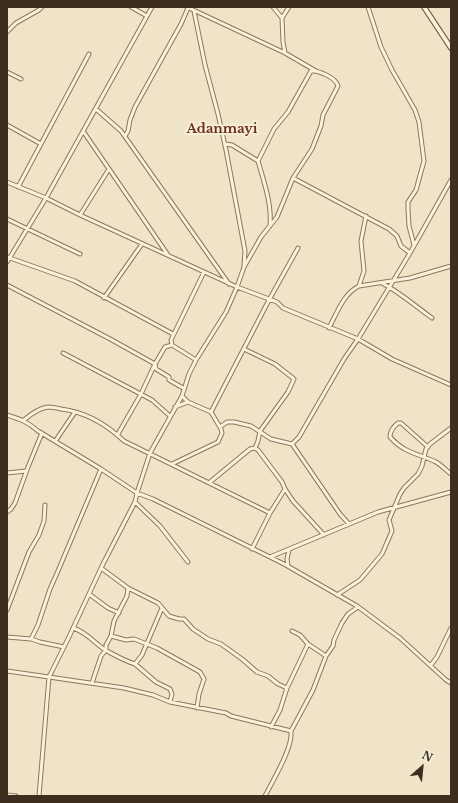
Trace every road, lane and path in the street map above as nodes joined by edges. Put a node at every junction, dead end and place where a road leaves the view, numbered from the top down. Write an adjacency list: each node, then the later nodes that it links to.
1 (42, 7): 12 (street)
2 (131, 7): 10 (street)
3 (152, 7): 10 (street)
4 (188, 7): 9 (street); 22 (street)
5 (273, 7): 11 (street)
6 (289, 7): 11 (street)
7 (368, 7): 38 (street)
8 (424, 7): 13 (main road)
9 (194, 11): 14 (street); 24 (street)
10 (147, 16): 19 (street)
11 (282, 18): 14 (street)
12 (7, 32)
13 (451, 48)
14 (285, 53): 16 (street)
15 (89, 54): 23 (street)
16 (316, 71): 25 (street); 27 (street)
17 (7, 72): 18 (street)
18 (21, 79)
19 (96, 109): 21 (street); 22 (street)
20 (7, 125): 23 (street)
21 (83, 131): 26 (street); 31 (street)
22 (125, 136): 50 (street)
23 (41, 144): 30 (street)
24 (225, 144): 25 (street); 46 (street)
25 (258, 161): 35 (street)
26 (109, 168): 32 (street); 42 (street)
27 (293, 178): 33 (street); 35 (street)
28 (451, 180): 38 (street)
29 (7, 182): 30 (street)
30 (18, 187): 31 (street)
31 (46, 198): 32 (street); 36 (street)
32 (80, 215): 37 (street)
33 (366, 216): 40 (street); 52 (street)
34 (7, 219): 36 (street)
35 (270, 226): 46 (street)
36 (27, 229): 41 (street); 43 (street)
37 (142, 244): 42 (street); 55 (street)
38 (414, 246): 40 (street)
39 (298, 248): 56 (street)
40 (410, 253): 48 (street)
41 (80, 254)
42 (168, 255): 47 (street)
43 (8, 257): 44 (street); 55 (street)
44 (7, 262)
45 (451, 266): 48 (street)
46 (244, 267): 54 (street)
47 (204, 272): 50 (street); 59 (street)
48 (394, 280): 49 (street); 53 (street)
49 (382, 283): 52 (street); 53 (street)
50 (229, 284): 54 (street)
51 (7, 285): 65 (street)
52 (359, 286): 58 (street)
53 (389, 287): 57 (street); 60 (street)
54 (237, 288): 56 (street); 64 (street)
55 (104, 298): 59 (street)
56 (269, 300): 58 (street); 62 (street)
57 (432, 318)
58 (329, 328): 60 (street)
59 (173, 334): 61 (street)
60 (358, 339): 66 (street); 83 (street)
61 (172, 345): 64 (street); 65 (street)
62 (244, 349): 73 (street); 79 (street)
63 (62, 353): 68 (street)
64 (196, 360): 67 (street)
65 (155, 364): 67 (street); 68 (street)
66 (451, 386)
67 (183, 388): 69 (street)
68 (141, 394): 75 (street); 81 (street)
69 (182, 396): 70 (street); 71 (street)
70 (188, 402): 71 (street); 73 (street)
71 (175, 407): 75 (street)
72 (75, 412): 76 (street); 81 (street); 82 (street)
73 (211, 412): 77 (street)
74 (7, 415): 76 (street)
75 (170, 416): 86 (street)
76 (24, 420): 80 (street)
77 (220, 427): 79 (street); 88 (street)
78 (451, 428): 84 (street)
79 (260, 431): 83 (street); 85 (street)
80 (42, 433): 82 (street); 90 (street)
81 (118, 434): 86 (street)
82 (56, 440): 89 (street)
83 (292, 444): 103 (street)
84 (428, 446): 87 (street); 87 (street)
85 (255, 448): 93 (street); 94 (street)
86 (150, 454): 88 (street); 96 (street)
87 (424, 458): 92 (street); 99 (street)
88 (172, 464): 93 (street)
89 (100, 469): 96 (street); 124 (street)
90 (26, 471): 91 (street); 100 (street)
91 (7, 473)
92 (451, 474)
93 (210, 482): 101 (street)
94 (285, 489): 101 (street); 104 (street)
95 (451, 492): 99 (street)
96 (136, 493): 97 (street); 105 (street)
97 (135, 502): 108 (street); 110 (street)
98 (45, 505): 114 (street)
99 (394, 508): 103 (street); 113 (street)
100 (8, 512): 102 (street)
101 (270, 513): 105 (street)
102 (7, 516)
103 (349, 524): 104 (street)
104 (324, 535): 106 (street)
105 (252, 549): 107 (street)
106 (289, 550): 107 (street); 109 (street)
107 (270, 557): 109 (street)
108 (188, 562)
109 (288, 566): 113 (street)
110 (101, 568): 111 (street); 112 (street)
111 (128, 588): 116 (street); 118 (street)
112 (89, 594): 118 (street); 119 (street)
113 (337, 595): 115 (street)
114 (8, 603): 117 (street)
115 (358, 607): 129 (street); 131 (street)
116 (162, 608): 125 (street); 136 (street)
117 (7, 610)
118 (118, 613): 122 (street)
119 (74, 628): 127 (street); 128 (street)
120 (451, 628): 131 (street)
121 (292, 631): 126 (street)
122 (111, 636): 125 (street); 128 (street)
123 (7, 637): 124 (street)
124 (31, 638): 127 (street)
125 (147, 644): 130 (street); 138 (street)
126 (308, 644): 129 (street); 136 (street)
127 (64, 647): 133 (street)
128 (106, 650): 130 (street); 134 (street)
129 (326, 656): 140 (street)
130 (135, 664): 137 (street)
131 (431, 665): 135 (street)
132 (7, 671): 133 (street)
133 (49, 677): 134 (street); 143 (street)
134 (92, 683): 137 (street)
135 (451, 684)
136 (287, 688): 139 (street)
137 (170, 702): 138 (street)
138 (197, 708): 139 (street)
139 (271, 727): 140 (street)
140 (291, 731): 144 (street)
141 (7, 796): 142 (street)
142 (16, 796)
143 (39, 796)
144 (265, 796)

